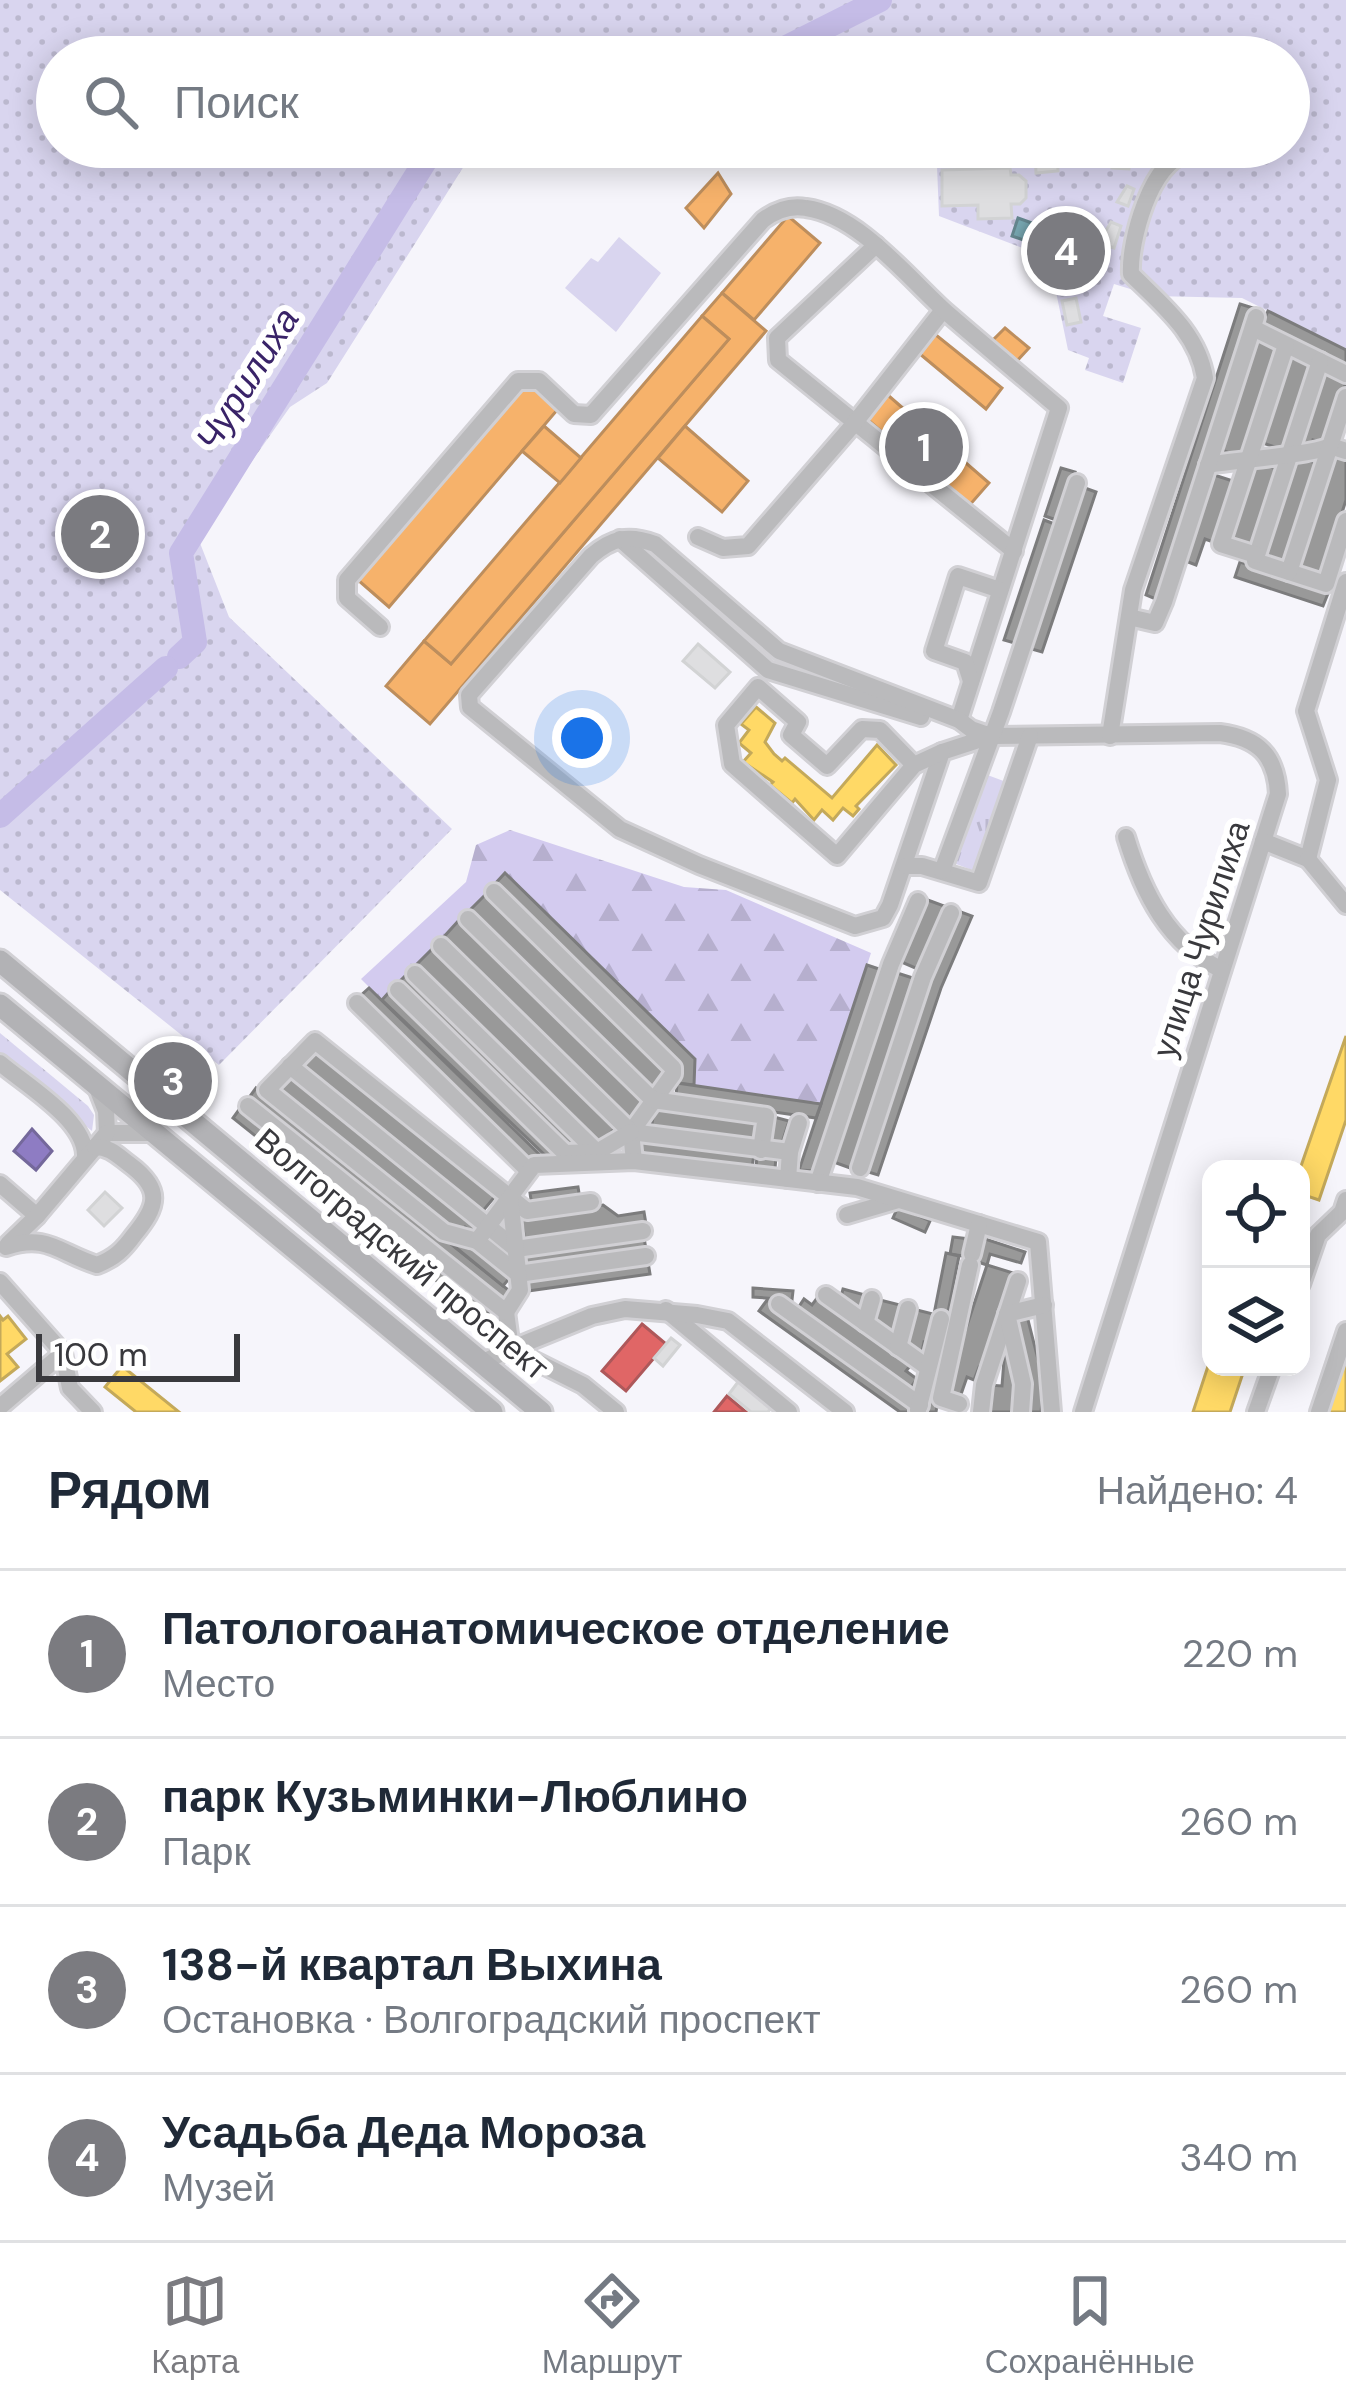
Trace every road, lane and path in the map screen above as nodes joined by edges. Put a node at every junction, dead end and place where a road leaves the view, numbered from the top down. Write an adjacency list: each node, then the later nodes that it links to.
1 (1163, 168): 21 (street)
2 (876, 245): 3 (street); 8 (street); 22 (street)
3 (943, 310): 8 (street); 16 (street)
4 (1286, 345): 5 (street); 11 (street); 12 (street)
5 (1320, 361): 6 (street); 10 (street)
6 (1346, 374)
7 (1346, 397): 9 (street)
8 (853, 425): 15 (street); 16 (street)
9 (1338, 448): 10 (street); 18 (street)
10 (1290, 452): 11 (street); 17 (street)
11 (1250, 457): 12 (street); 17 (street)
12 (1208, 465): 21 (street)
13 (1077, 483): 25 (street)
14 (1346, 521): 18 (street)
15 (698, 537)
16 (1014, 551): 20 (street)
17 (1256, 555): 18 (street)
18 (1289, 572)
19 (1346, 582): 31 (street)
20 (1000, 590): 23 (street); 23 (street)
21 (1129, 617): 27 (street)
22 (380, 627)
23 (971, 681): 24 (street)
24 (959, 719): 25 (street); 35 (street)
25 (991, 736): 26 (street, улица Чурилиха); 28 (street); 36 (street)
26 (1030, 736): 27 (street, улица Чурилиха); 36 (street)
27 (1110, 736): 33 (street, улица Чурилиха)
28 (942, 752): 29 (street); 35 (street)
29 (914, 765): 29 (street)
30 (1346, 777): 31 (street)
31 (1328, 790): 34 (street)
32 (1126, 837): 45 (street)
33 (1263, 841): 34 (street); 45 (street, улица Чурилиха)
34 (1308, 859): 39 (street)
35 (906, 866): 36 (street)
36 (942, 871)
37 (494, 892): 54 (street)
38 (918, 901): 44 (street)
39 (1346, 905)
40 (951, 914): 47 (street)
41 (468, 919): 54 (street)
42 (441, 946): 57 (street)
43 (0, 961): 99 (main road, Волгоградский проспект)
44 (891, 964): 47 (street); 67 (street)
45 (1222, 970): 115 (street, улица Чурилиха)
46 (415, 974): 61 (street)
47 (923, 977): 64 (street)
48 (398, 990): 61 (street)
49 (357, 1003): 65 (street)
50 (0, 1004): 53 (main road, Волгоградский проспект)
51 (0, 1063): 59 (street)
52 (290, 1066): 69 (street); 77 (street); 77 (street)
53 (96, 1086): 58 (main road, Волгоградский проспект); 59 (street)
54 (652, 1100): 57 (street); 60 (street)
55 (248, 1106): 91 (street)
56 (799, 1124): 62 (street)
57 (632, 1132): 60 (street); 61 (street); 63 (street)
58 (154, 1133): 59 (street); 107 (main road, Волгоградский проспект)
59 (96, 1146): 74 (street); 78 (street)
60 (761, 1150): 62 (street)
61 (597, 1152)
62 (790, 1152): 66 (street)
63 (634, 1161): 65 (street); 66 (street)
64 (860, 1168)
65 (529, 1171): 69 (street)
66 (788, 1179): 67 (street)
67 (818, 1183): 70 (street)
68 (0, 1184): 74 (street)
69 (510, 1197): 72 (street); 77 (street); 79 (street)
70 (899, 1200): 73 (street); 75 (street)
71 (1346, 1200): 81 (street)
72 (591, 1202)
73 (847, 1215)
74 (37, 1216): 78 (street)
75 (980, 1224): 88 (street); 105 (street)
76 (643, 1231): 79 (street)
77 (483, 1234): 79 (street); 82 (street)
78 (3, 1249)
79 (516, 1249): 82 (street)
80 (646, 1256): 82 (street)
81 (1306, 1268)
82 (518, 1274): 91 (street)
83 (1018, 1281): 92 (street)
84 (0, 1282): 98 (street)
85 (826, 1295): 94 (street)
86 (872, 1299): 94 (street)
87 (779, 1304): 106 (street)
88 (1044, 1305): 92 (street); 114 (street)
89 (908, 1309): 96 (street)
90 (666, 1310): 97 (street); 110 (street); 111 (street)
91 (506, 1312): 97 (street)
92 (1007, 1314): 102 (street); 113 (street)
93 (941, 1318): 100 (street)
94 (865, 1323): 96 (street)
95 (1346, 1331): 117 (street)
96 (898, 1346): 100 (street)
97 (511, 1349): 99 (street); 109 (street)
98 (63, 1354): 103 (street); 104 (street)
99 (481, 1363): 108 (main road, Волгоградский проспект)
100 (927, 1367): 106 (street)
101 (1269, 1376): 116 (street)
102 (984, 1385): 105 (street); 112 (street)
103 (0, 1407)
104 (80, 1408)
105 (955, 1408)
106 (919, 1409)
107 (492, 1412)
108 (541, 1412)
109 (616, 1412)
110 (789, 1412)
111 (845, 1412)
112 (981, 1412)
113 (1021, 1412)
114 (1052, 1412)
115 (1083, 1412)
116 (1256, 1412)
117 (1319, 1412)

